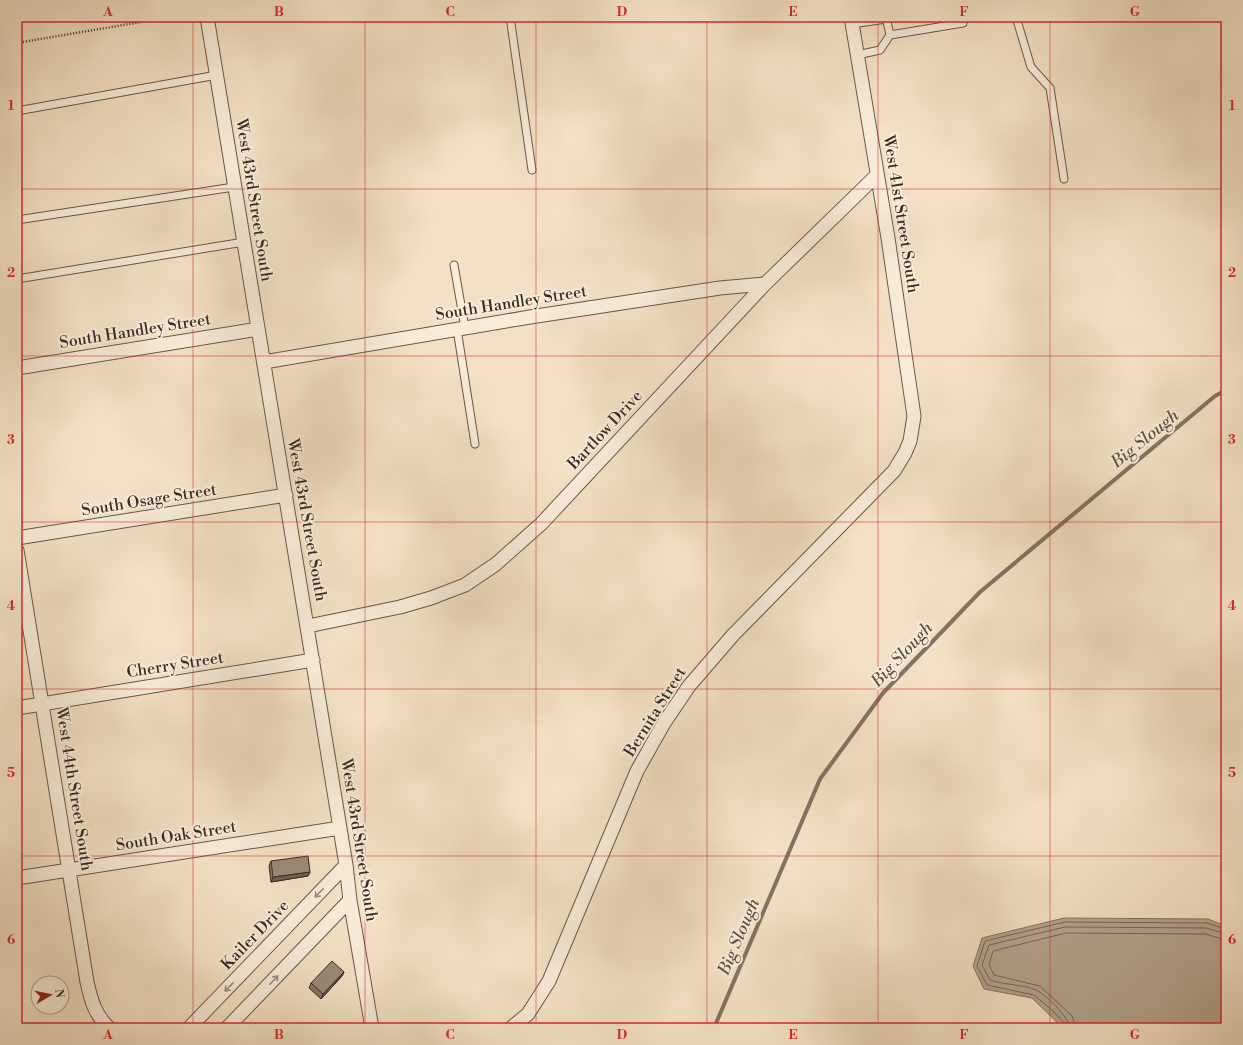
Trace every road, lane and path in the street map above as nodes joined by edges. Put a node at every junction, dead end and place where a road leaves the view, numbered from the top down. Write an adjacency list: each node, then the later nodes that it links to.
1 (171, 17): 9 (path)
2 (208, 17): 11 (street, West 43rd Street South)
3 (510, 17): 13 (lane)
4 (962, 17): 8 (lane)
5 (1016, 17): 15 (lane)
6 (886, 18): 7 (lane); 8 (lane)
7 (851, 20): 10 (street, West 41st Street South)
8 (890, 35): 10 (lane)
9 (17, 43)
10 (857, 55): 14 (street, West 41st Street South)
11 (217, 75): 12 (lane); 16 (street, West 43rd Street South)
12 (17, 111)
13 (532, 170)
14 (878, 175): 21 (street, Bartlow Drive); 26 (street, West 41st Street South)
15 (1064, 179)
16 (234, 187): 17 (lane); 18 (street, West 43rd Street South)
17 (17, 220)
18 (244, 242): 20 (lane); 23 (street, West 43rd Street South)
19 (454, 265): 22 (lane)
20 (17, 279)
21 (765, 284): 22 (street, South Handley Street); 31 (street, Bartlow Drive)
22 (461, 328): 24 (street, South Handley Street); 27 (lane)
23 (258, 329): 24 (street, West 43rd Street South); 25 (street, South Handley Street)
24 (264, 362): 28 (street, West 43rd Street South)
25 (17, 368)
26 (914, 416): 44 (street, Bernita Street)
27 (475, 444)
28 (286, 495): 29 (street, South Osage Street); 31 (street, West 43rd Street South)
29 (17, 538)
30 (17, 550): 33 (street, West 44th Street South)
31 (308, 626): 32 (street, West 43rd Street South)
32 (313, 660): 33 (street, Cherry Street); 35 (street, West 43rd Street South)
33 (42, 703): 34 (street, Cherry Street); 37 (street, West 44th Street South)
34 (17, 708)
35 (340, 828): 36 (street, West 43rd Street South); 37 (street, South Oak Street)
36 (346, 865): 39 (street, West 43rd Street South); 41 (street, Kailer Drive, one-way to 41)
37 (70, 869): 38 (street, South Oak Street); 40 (street, West 44th Street South)
38 (17, 878)
39 (350, 900): 42 (street, one-way to 39); 43 (street, West 43rd Street South)
40 (109, 1028)
41 (189, 1028)
42 (227, 1028)
43 (372, 1028)
44 (511, 1028)

